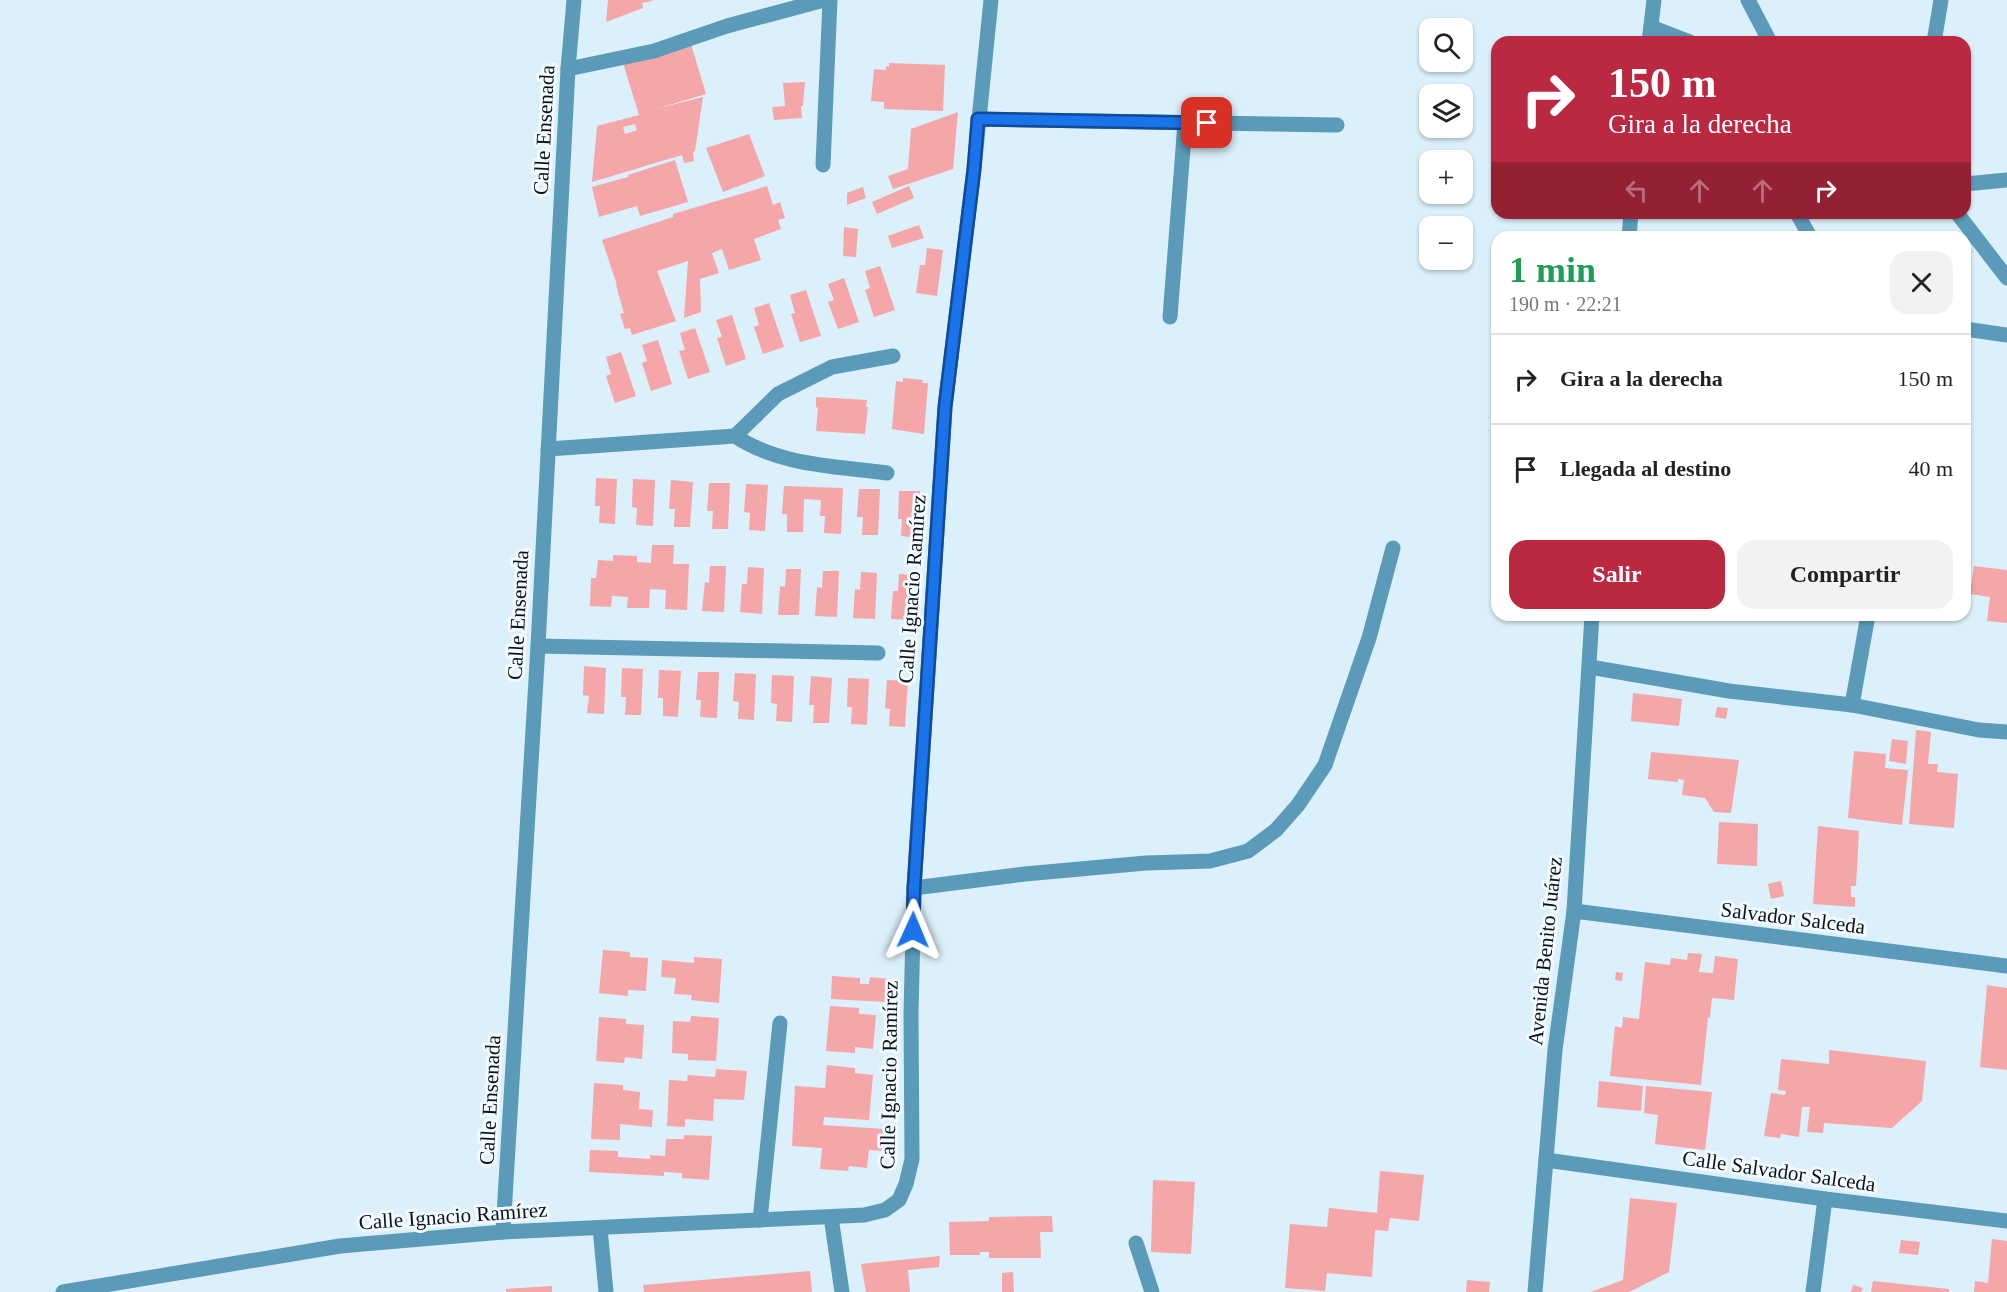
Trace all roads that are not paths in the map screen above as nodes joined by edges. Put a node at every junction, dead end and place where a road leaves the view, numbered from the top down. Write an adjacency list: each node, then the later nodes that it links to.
1 (574, 0): 11 (street, Calle Ensenada)
2 (824, 0): 11 (street)
3 (830, 0): 15 (street)
4 (991, 0): 12 (street, Calle Ignacio Ramírez)
5 (1654, 0): 8 (street)
6 (1748, 0): 9 (street)
7 (1941, 0): 10 (street)
8 (1650, 35)
9 (1767, 36)
10 (1935, 36)
11 (568, 69): 25 (street, Calle Ensenada)
12 (978, 119): 13 (street); 35 (street, Calle Ignacio Ramírez)
13 (1185, 123): 14 (street); 20 (street)
14 (1337, 125)
15 (823, 165)
16 (2007, 180): 17 (street)
17 (1971, 183)
18 (1971, 233): 19 (street)
19 (2007, 278)
20 (1170, 317)
21 (1971, 330): 22 (street)
22 (2007, 335)
23 (893, 356): 24 (street)
24 (735, 436): 25 (street); 26 (street)
25 (548, 449): 30 (street, Calle Ensenada)
26 (887, 473)
27 (1394, 548): 35 (street)
28 (1592, 621): 32 (street, Avenida Benito Juárez)
29 (1867, 621): 33 (street)
30 (538, 646): 31 (street); 45 (street, Calle Ensenada)
31 (878, 652)
32 (1590, 667): 33 (street); 36 (street, Avenida Benito Juárez)
33 (1852, 705): 34 (street)
34 (2007, 732)
35 (914, 888): 41 (street, Calle Ignacio Ramírez)
36 (1574, 911): 37 (street, Salvador Salceda); 39 (street, Avenida Benito Juárez)
37 (2007, 966)
38 (780, 1023): 42 (street)
39 (1546, 1160): 40 (street, Calle Salvador Salceda); 51 (street, Avenida Benito Juárez)
40 (1825, 1199): 43 (street, Calle Salvador Salceda); 52 (street)
41 (831, 1217): 42 (street, Calle Ignacio Ramírez); 49 (street)
42 (760, 1220): 44 (street, Calle Ignacio Ramírez)
43 (2007, 1221)
44 (600, 1228): 45 (street, Calle Ignacio Ramírez); 48 (street)
45 (503, 1232): 47 (street, Calle Ignacio Ramírez)
46 (1136, 1243): 50 (street)
47 (63, 1292)
48 (606, 1292)
49 (842, 1292)
50 (1152, 1292)
51 (1535, 1292)
52 (1813, 1292)

